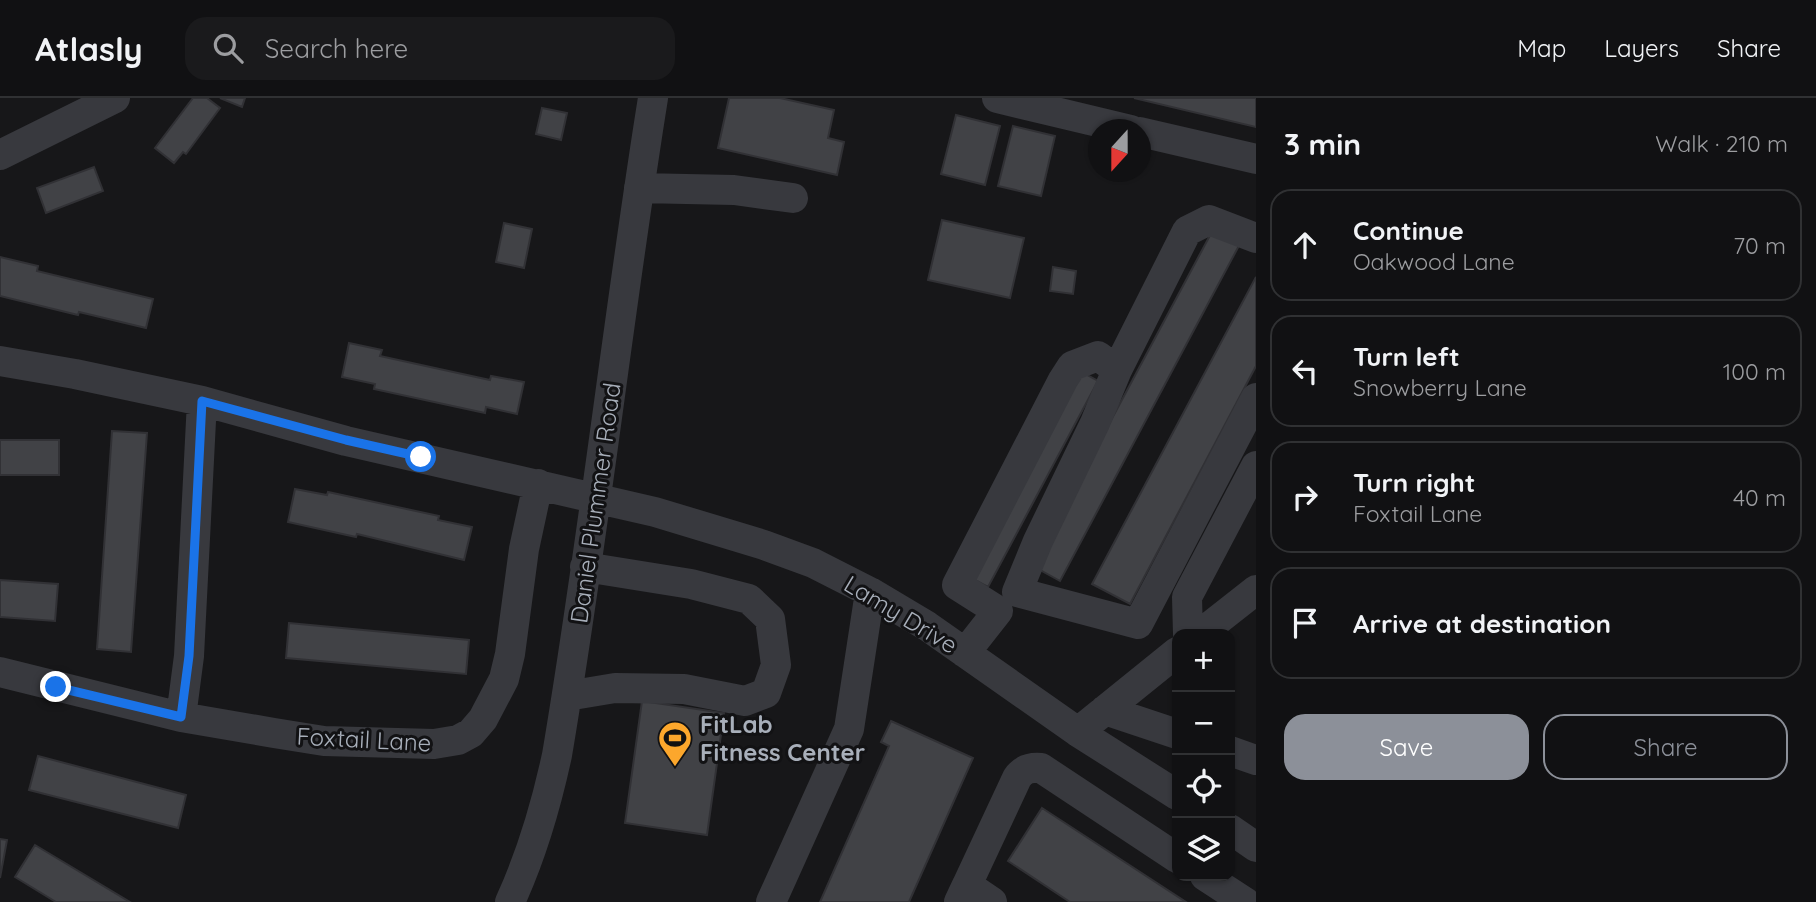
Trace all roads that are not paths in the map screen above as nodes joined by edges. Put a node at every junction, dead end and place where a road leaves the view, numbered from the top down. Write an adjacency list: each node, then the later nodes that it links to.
1 (115, 98): 6 (street)
2 (653, 98): 8 (street, Daniel Plummer Road)
3 (997, 98): 4 (street)
4 (1088, 120)
5 (1151, 135): 7 (street)
6 (0, 155)
7 (1256, 159)
8 (639, 188): 9 (street); 17 (street, Daniel Plummer Road)
9 (793, 198)
10 (1256, 238): 12 (street)
11 (0, 361): 14 (street, Lamy Drive)
12 (1117, 370): 21 (street); 21 (street)
13 (1256, 398): 21 (street)
14 (202, 401): 16 (street, Lamy Drive); 29 (street)
15 (1256, 466): 22 (street)
16 (538, 484): 17 (street, Lamy Drive); 29 (street, Foxtail Lane)
17 (594, 499): 18 (street, Daniel Plummer Road); 20 (street, Lamy Drive)
18 (585, 567): 27 (street, Daniel Plummer Road); 27 (street)
19 (1256, 590): 23 (street)
20 (870, 592): 24 (street, Lamy Drive); 41 (street)
21 (1007, 601): 24 (street)
22 (1188, 629)
23 (1206, 629)
24 (965, 653): 30 (street, Lamy Drive)
25 (1172, 656): 28 (street)
26 (0, 672): 29 (street, Foxtail Lane)
27 (567, 696): 40 (street, Daniel Plummer Road)
28 (1105, 710): 30 (street); 31 (street)
29 (181, 717)
30 (1078, 732): 34 (street, Lamy Drive)
31 (1172, 732)
32 (1235, 753): 33 (street)
33 (1256, 760)
34 (1172, 792)
35 (1235, 832): 36 (street)
36 (1256, 847)
37 (1172, 855): 39 (street)
38 (1213, 881): 43 (street)
39 (963, 894): 42 (street)
40 (510, 902)
41 (771, 902)
42 (992, 902)
43 (1245, 902)

